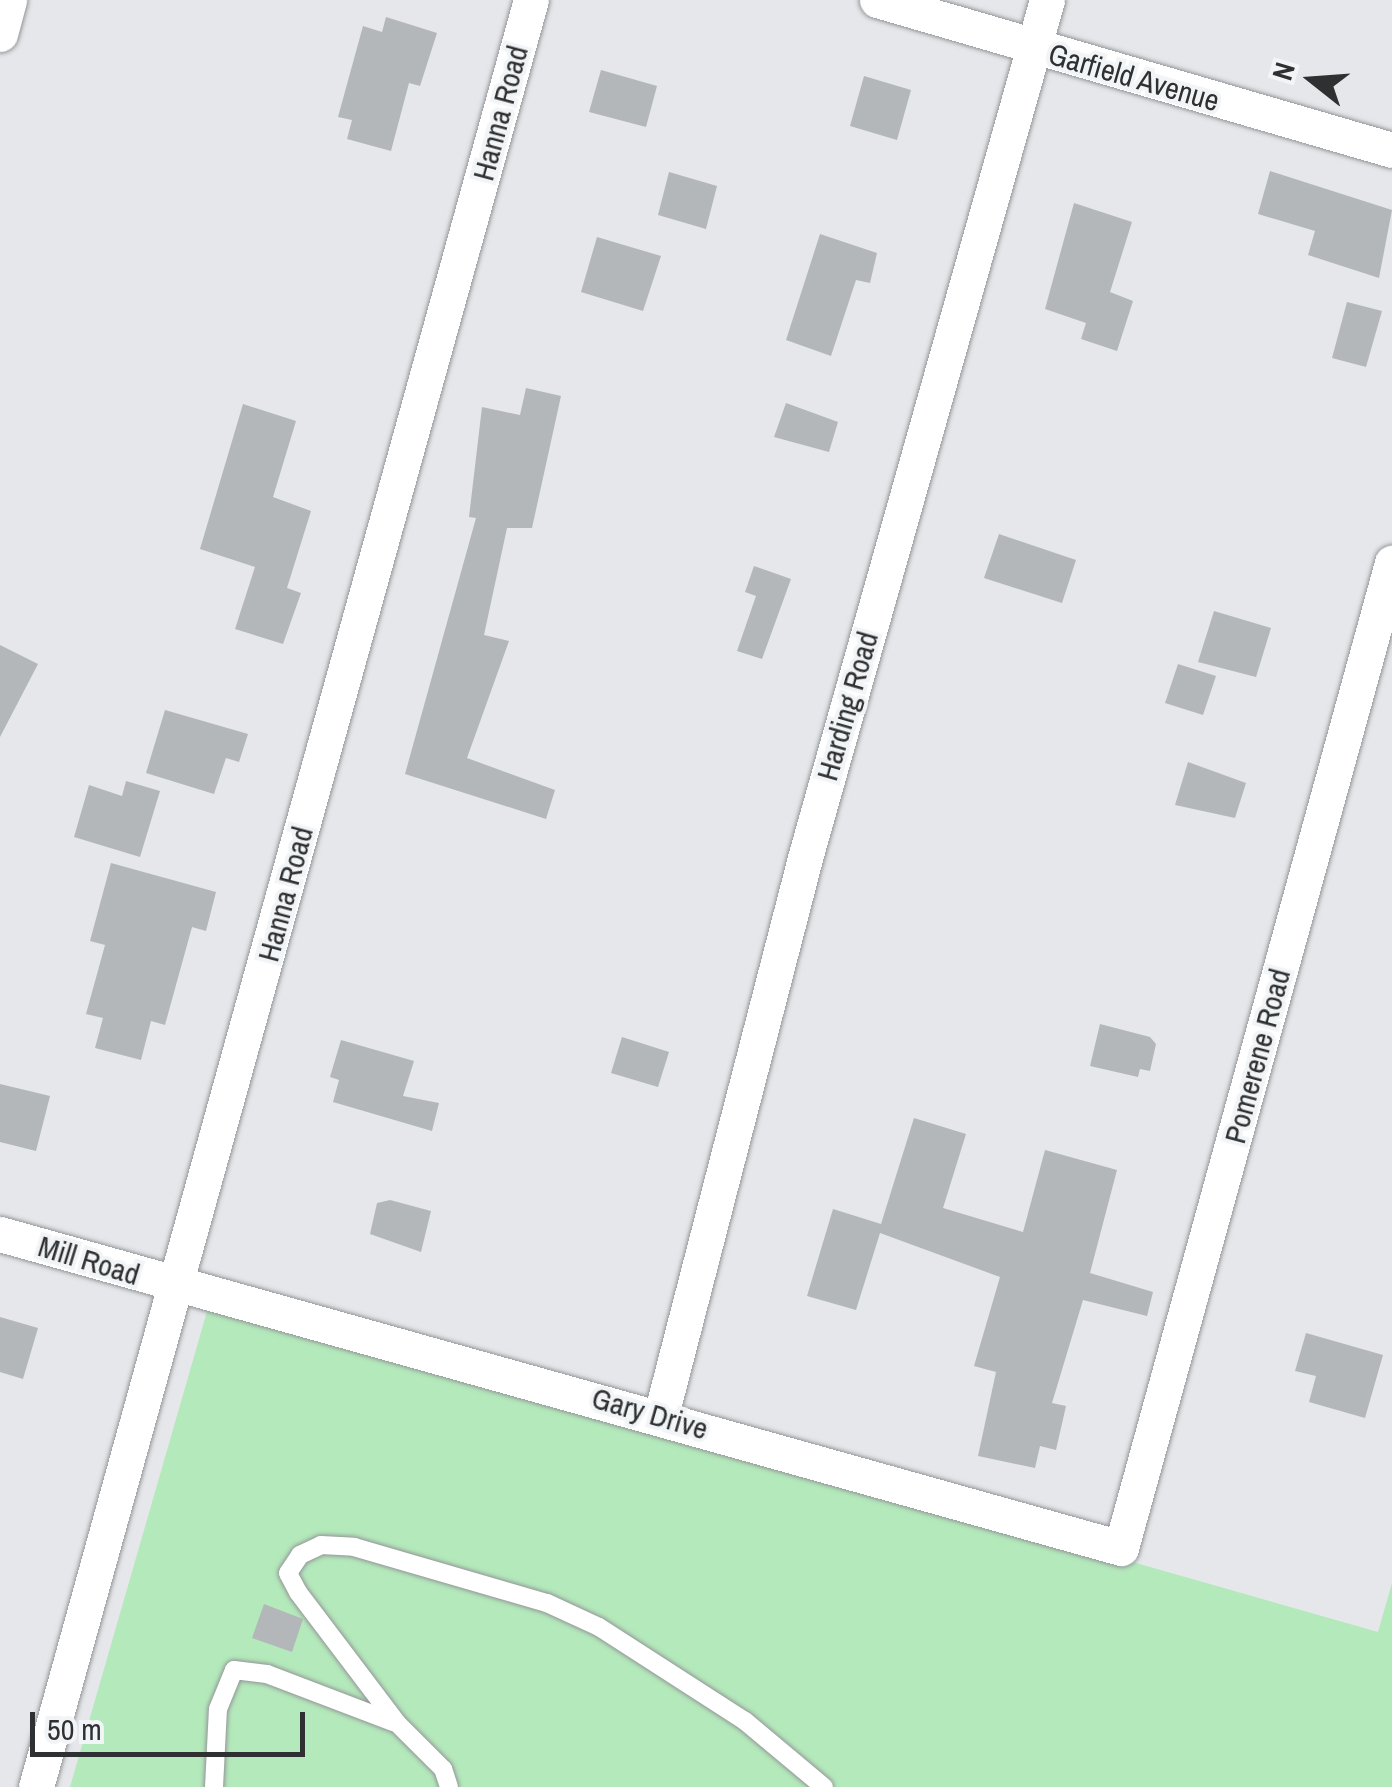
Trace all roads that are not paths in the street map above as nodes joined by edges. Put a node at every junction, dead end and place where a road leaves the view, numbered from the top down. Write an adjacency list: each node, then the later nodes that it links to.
1 (10, 0): 5 (street)
2 (531, 0): 10 (street, Hanna Road)
3 (878, 0): 6 (street, Garfield Avenue)
4 (1047, 0): 6 (street, Harding Road)
5 (0, 34)
6 (1033, 49): 7 (street, Garfield Avenue); 11 (street, Harding Road)
7 (1392, 150)
8 (1392, 563): 12 (street, Pomerene Road)
9 (0, 1234): 10 (street, Mill Road)
10 (178, 1287): 11 (street, Gary Drive); 14 (street, Hanna Road)
11 (661, 1416): 12 (street, Gary Drive)
12 (1121, 1548)
13 (396, 1723): 15 (lane); 16 (lane); 17 (lane)
14 (36, 1787)
15 (214, 1787)
16 (449, 1787)
17 (824, 1787)

